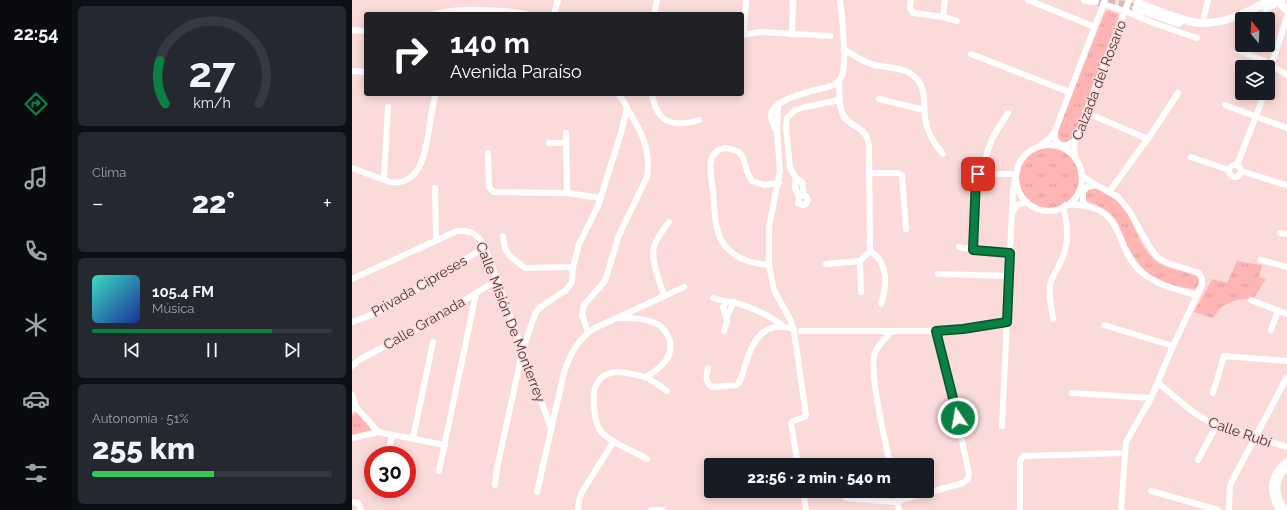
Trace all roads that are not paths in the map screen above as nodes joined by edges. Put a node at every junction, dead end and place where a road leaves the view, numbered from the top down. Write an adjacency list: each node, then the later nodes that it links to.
1 (558, 0): 19 (street)
2 (657, 0): 20 (street)
3 (746, 0): 29 (street)
4 (793, 0): 33 (street)
5 (840, 0): 37 (street)
6 (911, 0): 24 (street)
7 (944, 0): 24 (street)
8 (1028, 0): 30 (street)
9 (1085, 0): 12 (main road)
10 (1129, 0): 15 (street, Calzada del Rosario)
11 (1208, 0): 23 (street)
12 (1095, 1)
13 (1272, 1): 16 (main road); 21 (main road); 22 (main road)
14 (1104, 2): 15 (street); 30 (street, Calzada del Rosario)
15 (1125, 10): 36 (street); 60 (street, Calzada del Rosario)
16 (1287, 10)
17 (444, 12): 18 (street)
18 (506, 12)
19 (555, 12)
20 (654, 12)
21 (1248, 12)
22 (1254, 12)
23 (1204, 16)
24 (943, 17): 26 (street)
25 (1235, 18): 28 (main road)
26 (957, 21)
27 (1286, 21): 41 (street)
28 (1235, 22)
29 (744, 23)
30 (1095, 27): 47 (street, Calzada del Rosario)
31 (352, 30): 32 (street)
32 (364, 31)
33 (792, 34): 34 (street); 35 (street)
34 (744, 35)
35 (830, 36)
36 (1197, 38)
37 (844, 49): 46 (street); 58 (street)
38 (1243, 52): 40 (street)
39 (971, 54): 47 (street)
40 (1262, 60)
41 (1273, 60)
42 (1275, 68): 45 (street)
43 (352, 71): 44 (street)
44 (364, 72)
45 (1287, 75)
46 (839, 81): 53 (street); 84 (street)
47 (1069, 92): 64 (street, Calzada del Rosario)
48 (1178, 93): 66 (street)
49 (435, 96): 83 (street)
50 (620, 96): 57 (street)
51 (652, 96): 62 (street)
52 (879, 99): 58 (street)
53 (840, 100): 80 (street); 90 (street)
54 (1263, 100): 61 (street)
55 (1225, 105): 61 (street)
56 (388, 107): 83 (street)
57 (627, 108): 91 (street); 141 (street)
58 (924, 110): 72 (street)
59 (1008, 112): 77 (street)
60 (1085, 112): 66 (street); 67 (street, Calzada del Rosario)
61 (1257, 117): 63 (street); 75 (street)
62 (699, 120)
63 (1287, 128)
64 (1055, 131): 67 (street); 70 (street, Calzada del Rosario)
65 (566, 133): 69 (street)
66 (1148, 139): 88 (street)
67 (1075, 140): 74 (street, Calzada del Rosario)
68 (549, 143): 69 (street)
69 (566, 143): 89 (street)
70 (1037, 147): 74 (street, Calzada del Rosario); 82 (street, Calzada del Rosario)
71 (488, 153): 89 (street)
72 (943, 154)
73 (1191, 157): 78 (street)
74 (1076, 160): 81 (street, Calzada del Rosario)
75 (1237, 165): 78 (street); 79 (street)
76 (352, 168): 83 (street)
77 (983, 170): 82 (street); 104 (street)
78 (1229, 170): 79 (street)
79 (1241, 171): 86 (street)
80 (870, 173): 97 (street); 105 (street)
81 (1082, 174): 85 (street, Calzada del Rosario); 94 (street)
82 (1016, 175): 92 (street); 95 (street, Calzada del Rosario)
83 (384, 179)
84 (779, 183): 110 (street); 110 (street)
85 (1096, 185): 88 (street, Calzada del Rosario); 93 (street)
86 (1286, 185)
87 (435, 188): 101 (street)
88 (1109, 192): 120 (street, Calzada del Rosario)
89 (567, 193): 91 (street)
90 (802, 196)
91 (601, 198): 111 (street)
92 (1027, 202): 94 (street); 95 (street)
93 (1085, 205): 94 (street); 120 (street)
94 (1064, 206): 131 (street)
95 (1012, 214): 106 (street, Calzada del Rosario)
96 (669, 222): 121 (street)
97 (906, 229)
98 (1280, 233): 99 (street)
99 (1287, 234)
100 (503, 236): 111 (street)
101 (436, 239): 102 (street, Calle Misión De Monterrey); 115 (street, Calle Misión De Monterrey)
102 (485, 247): 116 (street, Calle Misión De Monterrey); 132 (street, Privada Cipreses)
103 (959, 247): 104 (street)
104 (973, 250): 106 (street)
105 (870, 251): 108 (street); 126 (street)
106 (1010, 253): 114 (street, Calzada del Rosario)
107 (1261, 260): 112 (street)
108 (860, 261): 109 (street); 118 (street)
109 (826, 264)
110 (769, 265): 136 (street)
111 (573, 267): 144 (street)
112 (1287, 267)
113 (938, 274): 114 (street)
114 (1009, 276): 133 (street, Calzada del Rosario)
115 (352, 280)
116 (497, 280): 119 (street, Calle Granada); 144 (street, Calle Misión De Monterrey)
117 (684, 287): 121 (street)
118 (861, 292)
119 (476, 294): 146 (street, Calle Granada); 166 (street)
120 (1196, 295): 143 (street)
121 (664, 296): 129 (street)
122 (713, 298): 124 (street)
123 (1251, 300): 127 (street)
124 (726, 302): 125 (street); 130 (street)
125 (734, 302): 130 (street); 135 (street)
126 (881, 304)
127 (1278, 311): 128 (street); 137 (street)
128 (1287, 314)
129 (617, 318): 141 (street); 148 (street)
130 (726, 318): 138 (street)
131 (1053, 319)
132 (352, 322)
133 (1007, 322): 140 (street); 157 (street, Calzada del Rosario)
134 (1104, 325): 143 (street)
135 (783, 326): 136 (street); 147 (street)
136 (796, 330): 139 (street); 170 (street)
137 (1271, 330)
138 (724, 331)
139 (892, 331): 140 (street); 171 (street)
140 (936, 331): 183 (street)
141 (588, 332): 159 (street)
142 (432, 342): 163 (street)
143 (1173, 346): 150 (street)
144 (522, 349): 159 (street, Calle Misión De Monterrey); 177 (street)
145 (1287, 361): 153 (street)
146 (352, 366)
147 (708, 368)
148 (646, 377): 151 (street); 165 (street)
149 (1287, 377): 164 (street)
150 (1158, 383): 155 (street); 158 (street, Calle Rubí)
151 (668, 391)
152 (1072, 393): 155 (street)
153 (1212, 393)
154 (352, 395): 156 (street)
155 (1151, 398): 169 (street)
156 (354, 408): 160 (street)
157 (1002, 426)
158 (1216, 426): 164 (street, Calle Rubí); 173 (street)
159 (551, 428): 179 (street)
160 (378, 432): 161 (street); 162 (street)
161 (392, 436): 163 (street); 167 (street)
162 (352, 438)
163 (413, 438): 166 (street)
164 (1255, 438): 168 (street, Calle Rubí); 194 (street)
165 (614, 441): 172 (street); 186 (street)
166 (445, 445): 176 (street)
167 (390, 446)
168 (1287, 447)
169 (1125, 453): 191 (street); 192 (street)
170 (797, 458)
171 (889, 458)
172 (647, 459)
173 (1198, 460)
174 (1287, 461): 195 (street)
175 (1287, 468): 196 (street)
176 (439, 471)
177 (495, 485)
178 (1151, 491): 193 (street)
179 (537, 492)
180 (804, 498): 189 (street)
181 (846, 498): 183 (street)
182 (896, 498): 183 (street)
183 (897, 501): 190 (street)
184 (352, 502): 185 (street)
185 (360, 508)
186 (578, 510)
187 (651, 510): 188 (street)
188 (663, 510)
189 (806, 510)
190 (899, 510)
191 (1020, 510)
192 (1121, 510)
193 (1218, 510)
194 (1229, 510)
195 (1279, 510)
196 (1285, 510)

